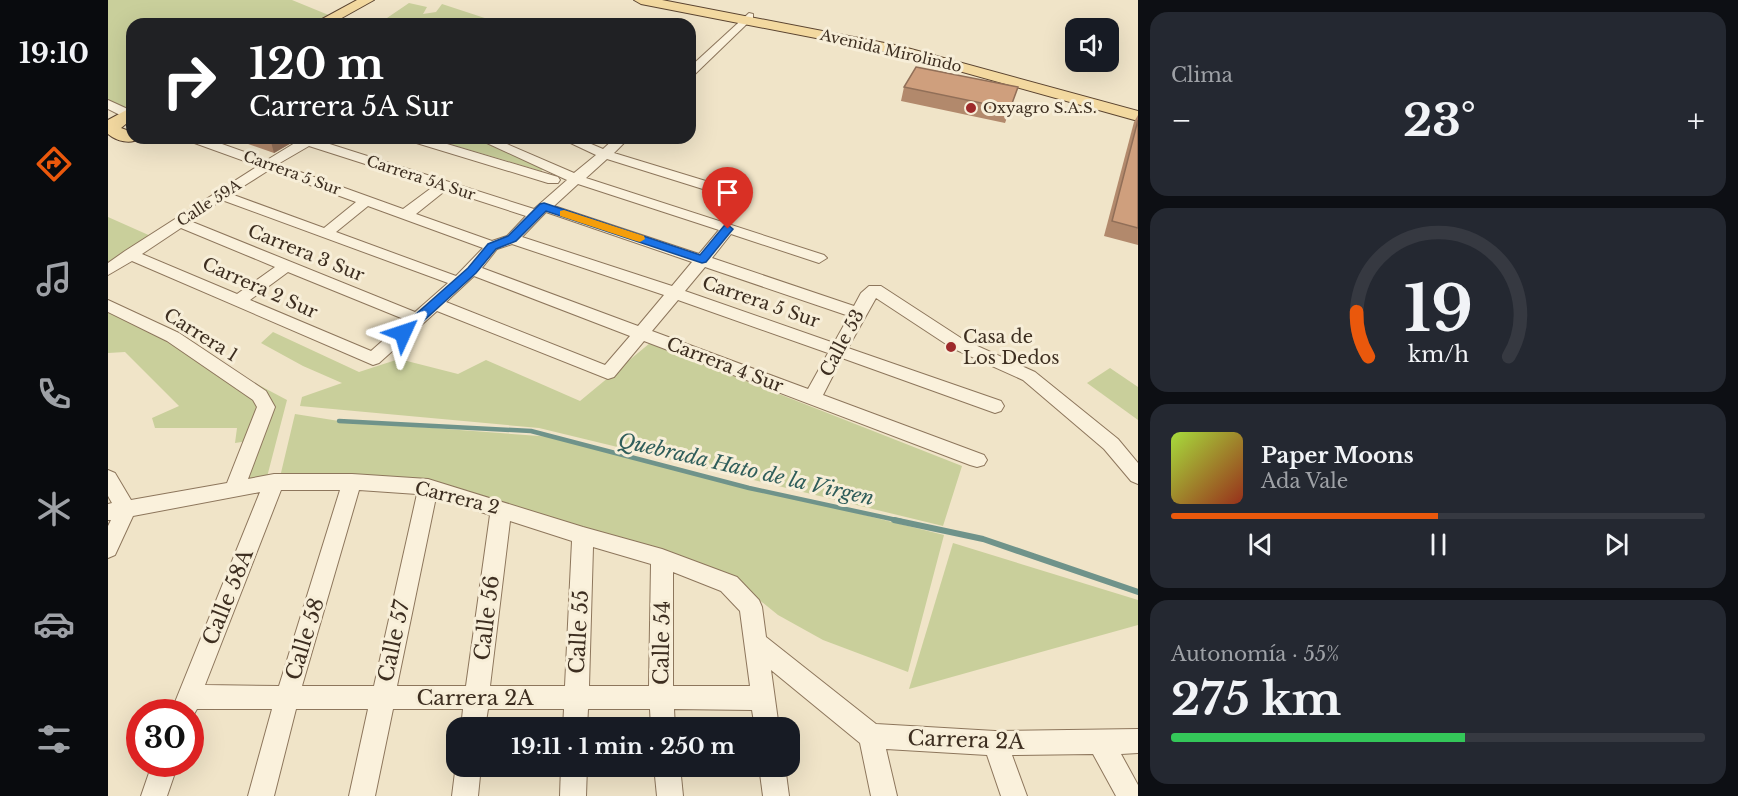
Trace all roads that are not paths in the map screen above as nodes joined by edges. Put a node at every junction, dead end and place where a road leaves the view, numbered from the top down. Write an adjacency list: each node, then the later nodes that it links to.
1 (367, 0): 5 (main road)
2 (384, 0): 6 (main road)
3 (641, 0): 7 (main road, Avenida Mirolindo)
4 (670, 0): 7 (main road, Avenida Mirolindo)
5 (332, 18)
6 (350, 18)
7 (747, 18): 8 (street); 10 (main road, Avenida Mirolindo); 13 (main road, Avenida Mirolindo)
8 (696, 67)
9 (108, 104): 11 (street)
10 (1138, 108)
11 (126, 111)
12 (126, 115): 14 (main road)
13 (1138, 116)
14 (110, 136): 15 (main road)
15 (126, 137)
16 (210, 144): 24 (street, Carrera 5 Sur)
17 (303, 144): 24 (street, Calle 59A)
18 (322, 144): 26 (street, Carrera 5A Sur)
19 (436, 144): 25 (street)
20 (494, 144): 25 (street)
21 (581, 144): 23 (street)
22 (616, 144): 23 (street)
23 (605, 154): 25 (street); 27 (street)
24 (268, 165): 28 (street, Calle 59A); 29 (street, Carrera 5 Sur)
25 (572, 182): 30 (street); 33 (street)
26 (444, 184): 30 (street, Carrera 5A Sur); 31 (street)
27 (727, 192)
28 (221, 195): 32 (street, Calle 59A); 34 (street, Carrera 4 Sur)
29 (367, 200): 31 (street, Carrera 5 Sur); 34 (street)
30 (540, 210): 35 (street); 39 (street, Carrera 5A Sur)
31 (406, 214): 36 (street, Carrera 5 Sur)
32 (179, 222): 37 (street, Calle 59A); 40 (street, Carrera 3 Sur)
33 (728, 229): 38 (street); 39 (street)
34 (326, 233): 42 (street, Carrera 4 Sur)
35 (512, 239): 36 (street); 43 (street, Carrera 5 Sur)
36 (492, 246): 42 (street)
37 (130, 254): 41 (street, Calle 59A); 44 (street, Carrera 2 Sur)
38 (819, 258)
39 (702, 260): 43 (street); 47 (street, Carrera 5A Sur)
40 (286, 266): 44 (street); 48 (street, Carrera 3 Sur)
41 (108, 270)
42 (466, 276): 45 (street); 49 (street, Carrera 4 Sur)
43 (675, 293): 49 (street); 50 (street, Carrera 5 Sur)
44 (239, 300): 48 (street, Carrera 2 Sur)
45 (435, 304): 48 (street); 49 (street)
46 (108, 305): 59 (street, Carrera 1)
47 (858, 313): 50 (street, Calle 53); 54 (street, Calle 53)
48 (418, 319)
49 (640, 334): 51 (street, Carrera 4 Sur)
50 (838, 350): 51 (street, Calle 53); 52 (street, Carrera 5 Sur)
51 (812, 398): 53 (street, Carrera 4 Sur)
52 (996, 406)
53 (977, 460)
54 (1138, 476)
55 (108, 478): 61 (street)
56 (274, 482): 57 (street, Carrera 2); 59 (street, Carrera 2); 72 (street, Calle 58A)
57 (352, 482): 58 (street, Carrera 2); 66 (street, Calle 58)
58 (428, 487): 60 (street, Carrera 2); 67 (street, Calle 57)
59 (234, 490): 61 (street, Carrera 2)
60 (501, 508): 62 (street, Carrera 2); 68 (street, Calle 56)
61 (117, 511): 63 (street)
62 (584, 536): 64 (street, Carrera 2); 69 (street, Calle 55)
63 (108, 549)
64 (663, 558): 65 (street, Carrera 2); 70 (street, Calle 54)
65 (756, 643): 71 (street); 78 (street)
66 (287, 697): 67 (street, Carrera 2A); 73 (street, Carrera 2A); 88 (street, Calle 58)
67 (382, 698): 68 (street, Carrera 2A); 89 (street, Calle 57)
68 (476, 698): 69 (street, Carrera 2A); 74 (street, Calle 56)
69 (576, 698): 70 (street, Carrera 2A); 75 (street, Calle 55)
70 (661, 698): 71 (street, Carrera 2A); 76 (street, Calle 54)
71 (763, 698): 77 (street)
72 (187, 699)
73 (204, 704)
74 (474, 717)
75 (575, 717)
76 (662, 717)
77 (766, 717)
78 (871, 736): 81 (street, Carrera 2A); 94 (street)
79 (1100, 741): 80 (street, Carrera 2A); 81 (street, Carrera 2A); 96 (street)
80 (1138, 741)
81 (995, 743): 95 (street)
82 (161, 777): 87 (street)
83 (467, 777): 90 (street)
84 (574, 777): 91 (street)
85 (668, 777): 92 (street)
86 (773, 777): 93 (street)
87 (154, 796)
88 (261, 796)
89 (362, 796)
90 (465, 796)
91 (573, 796)
92 (670, 796)
93 (776, 796)
94 (884, 796)
95 (1014, 796)
96 (1130, 796)

